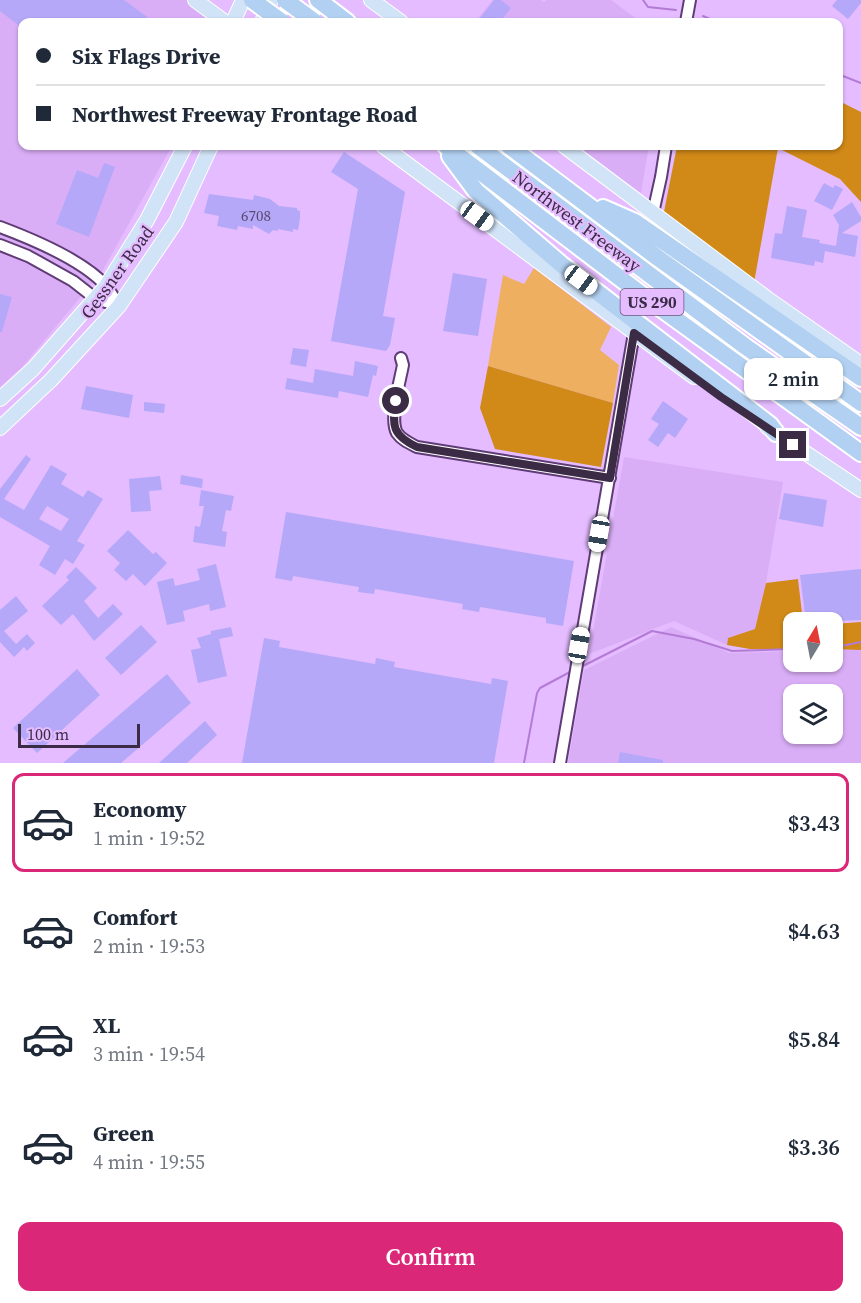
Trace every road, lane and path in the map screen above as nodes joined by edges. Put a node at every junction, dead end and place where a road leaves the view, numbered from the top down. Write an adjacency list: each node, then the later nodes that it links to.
1 (243, 0): 11 (main road)
2 (252, 0): 13 (highway, bridge)
3 (271, 0): 12 (main road)
4 (285, 0): 15 (highway, bridge)
5 (291, 0): 14 (main road)
6 (371, 0): 17 (main road)
7 (690, 0): 18 (street)
8 (199, 1): 10 (main road)
9 (322, 4): 16 (highway)
10 (220, 18)
11 (235, 18)
12 (264, 18)
13 (276, 18)
14 (283, 18)
15 (310, 18)
16 (341, 18)
17 (395, 18)
18 (687, 18)
19 (183, 150): 32 (main road, Gessner Road)
20 (205, 150): 34 (main road, Gessner Road)
21 (388, 150): 35 (main road)
22 (447, 150): 43 (highway)
23 (449, 150): 44 (highway, Northwest Freeway / US 290)
24 (483, 150): 42 (highway)
25 (514, 150): 28 (highway, Northwest Freeway / US 290)
26 (569, 150): 29 (main road)
27 (665, 150): 29 (street)
28 (580, 198): 38 (highway); 40 (highway, Northwest Freeway / US 290)
29 (653, 213): 37 (main road)
30 (0, 227): 32 (street)
31 (0, 245): 33 (street)
32 (106, 286): 33 (main road, Gessner Road); 34 (street)
33 (96, 299): 34 (street); 39 (main road, Gessner Road)
34 (119, 306): 41 (main road, Gessner Road)
35 (634, 333): 43 (main road); 45 (street)
36 (401, 358): 45 (street)
37 (861, 364)
38 (861, 378)
39 (0, 399)
40 (861, 403)
41 (1, 426)
42 (861, 427)
43 (776, 433): 46 (main road)
44 (861, 453)
45 (610, 478): 47 (street)
46 (861, 490)
47 (560, 763)

